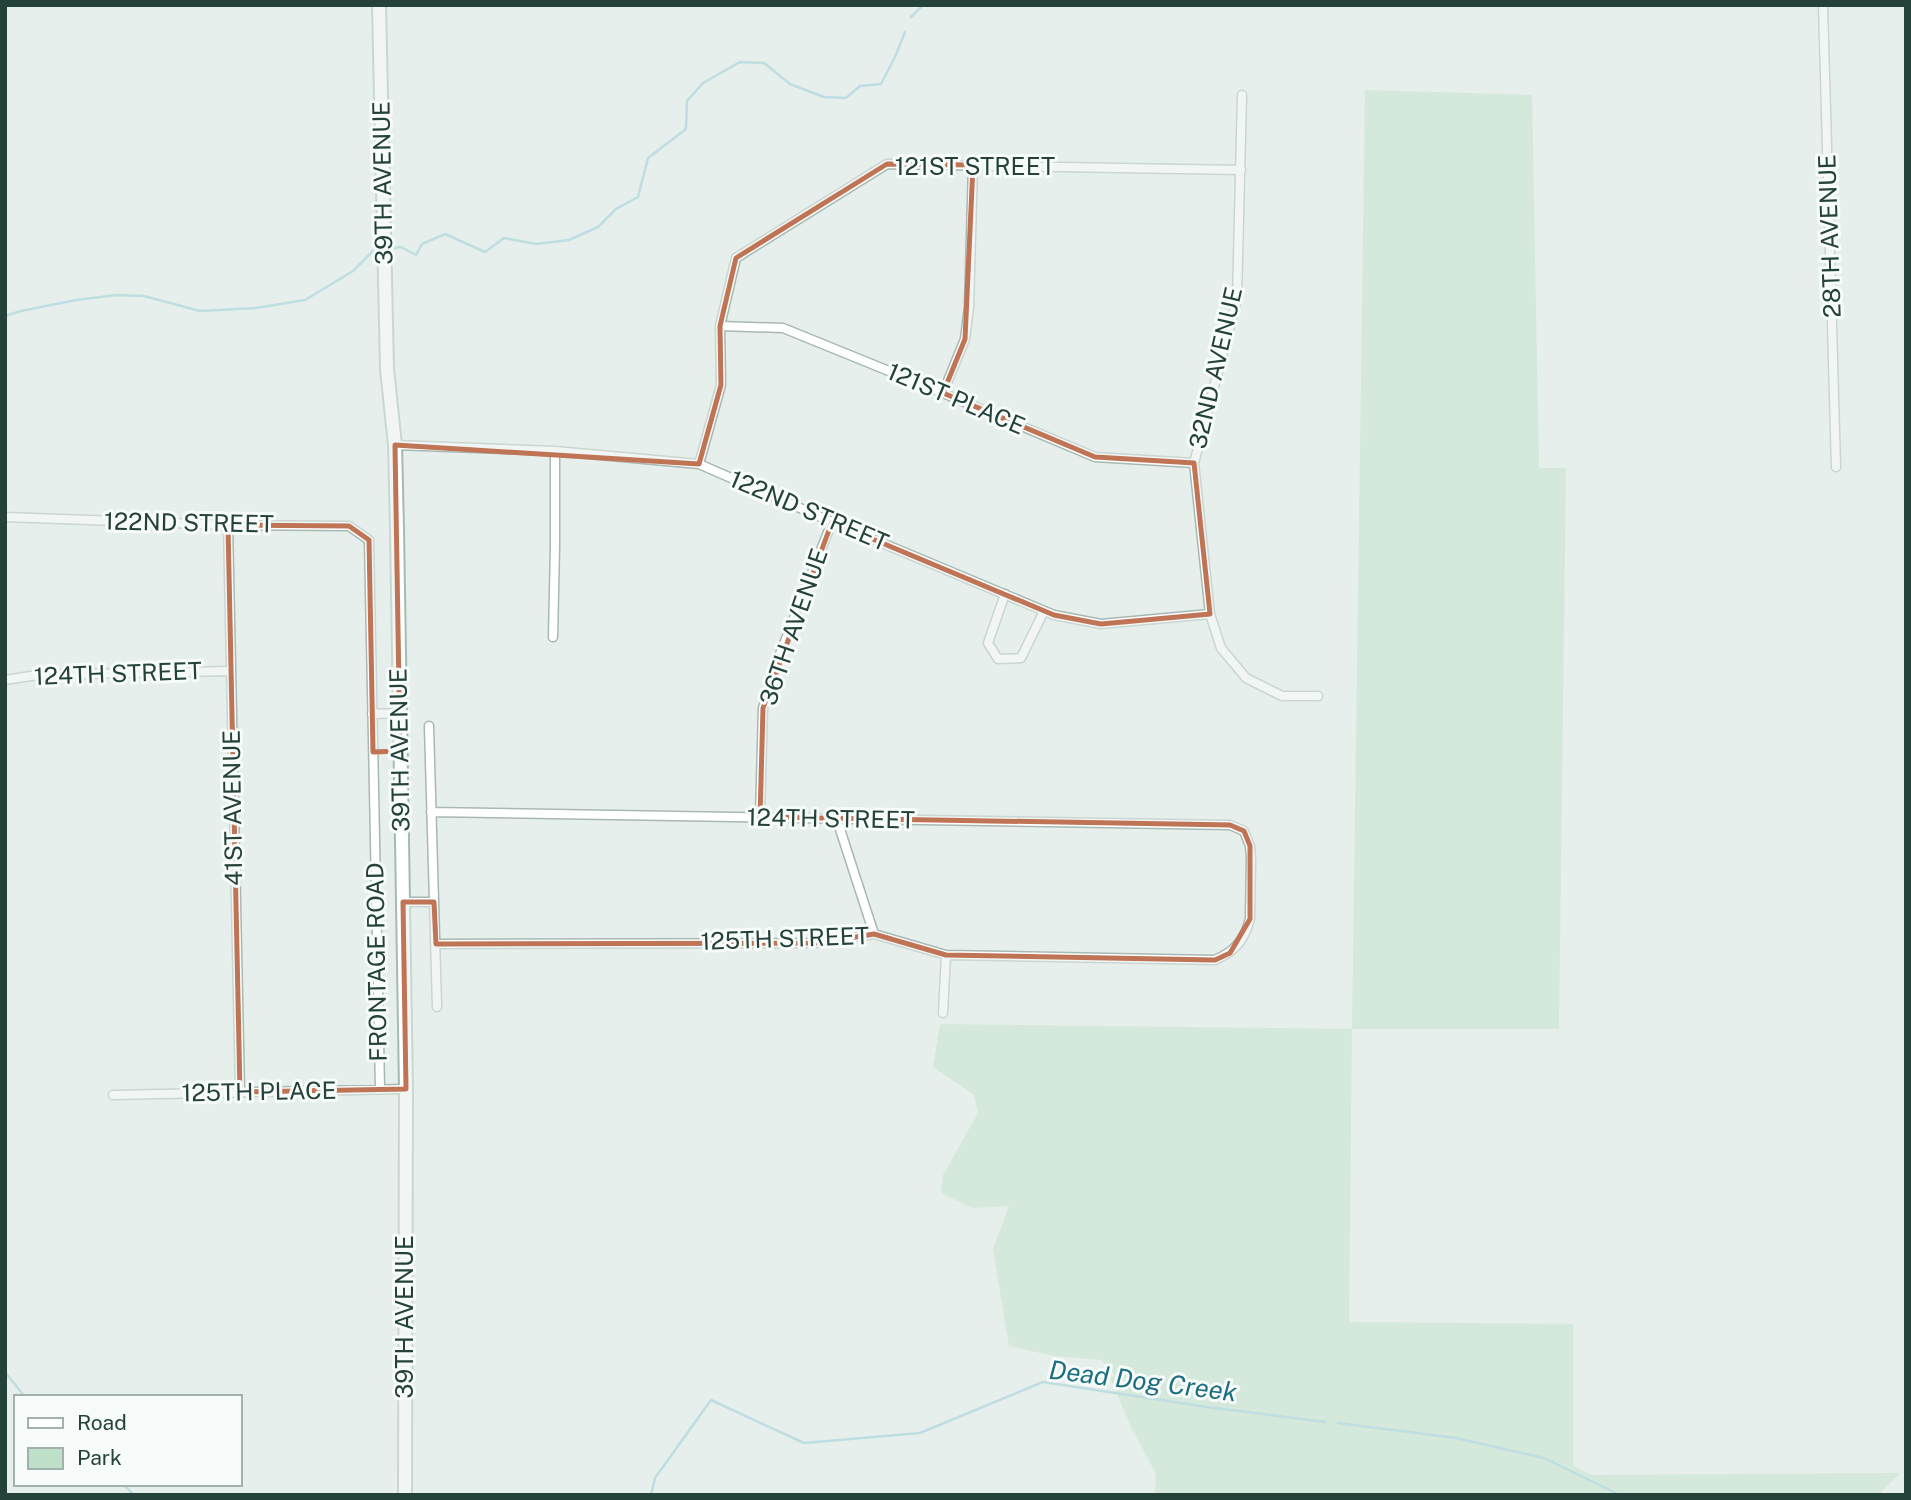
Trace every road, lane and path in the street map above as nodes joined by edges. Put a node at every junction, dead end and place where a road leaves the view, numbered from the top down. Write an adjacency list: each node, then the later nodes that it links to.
1 (379, 5): 8 (main road, 39TH AVENUE)
2 (1823, 5): 12 (street, 28TH AVENUE)
3 (1242, 95): 5 (street, 32ND AVENUE)
4 (973, 165): 5 (street, 121ST STREET); 6 (street, 121ST STREET); 7 (street)
5 (1241, 170): 10 (street, 32ND AVENUE)
6 (720, 326): 7 (street, 121ST PLACE); 11 (street)
7 (943, 393): 10 (street, 121ST PLACE)
8 (395, 445): 9 (street, 122ND STREET); 24 (main road, 39TH AVENUE)
9 (555, 451): 11 (street, 122ND STREET); 20 (street)
10 (1194, 463): 19 (street, 32ND AVENUE)
11 (699, 464): 14 (street, 122ND STREET)
12 (1836, 467)
13 (5, 517): 15 (street, 122ND STREET)
14 (832, 522): 17 (street, 122ND STREET); 28 (street, 36TH AVENUE)
15 (228, 525): 16 (street, 122ND STREET); 21 (street, 41ST AVENUE)
16 (369, 540): 25 (street, FRONTAGE ROAD)
17 (1005, 594): 18 (street, 122ND STREET); 18 (street)
18 (1044, 611): 19 (street, 122ND STREET)
19 (1210, 614): 23 (street, 32ND AVENUE)
20 (553, 637)
21 (230, 671): 22 (street, 124TH STREET); 40 (street, 41ST AVENUE)
22 (5, 680)
23 (1318, 696)
24 (400, 713): 25 (street); 30 (main road, 39TH AVENUE)
25 (372, 714): 38 (street, FRONTAGE ROAD)
26 (429, 726): 27 (street, 39TH AVENUE)
27 (431, 812): 28 (street, 124TH STREET); 31 (street, 39TH AVENUE)
28 (760, 817): 29 (street, 124TH STREET)
29 (837, 820): 32 (street); 35 (street, 124TH STREET)
30 (403, 902): 31 (street); 39 (main road, 39TH AVENUE)
31 (434, 902): 33 (street, 39TH AVENUE)
32 (874, 934): 33 (street, 125TH STREET); 34 (street, 125TH STREET)
33 (436, 944): 36 (street, 39TH AVENUE)
34 (946, 954): 35 (street, 125TH STREET); 37 (street)
35 (1215, 960)
36 (437, 1007)
37 (943, 1013)
38 (380, 1089): 39 (street, 125TH PLACE); 40 (street, 125TH PLACE)
39 (406, 1089): 42 (main road, 39TH AVENUE)
40 (240, 1092): 41 (street, 125TH PLACE)
41 (113, 1095)
42 (405, 1495)

